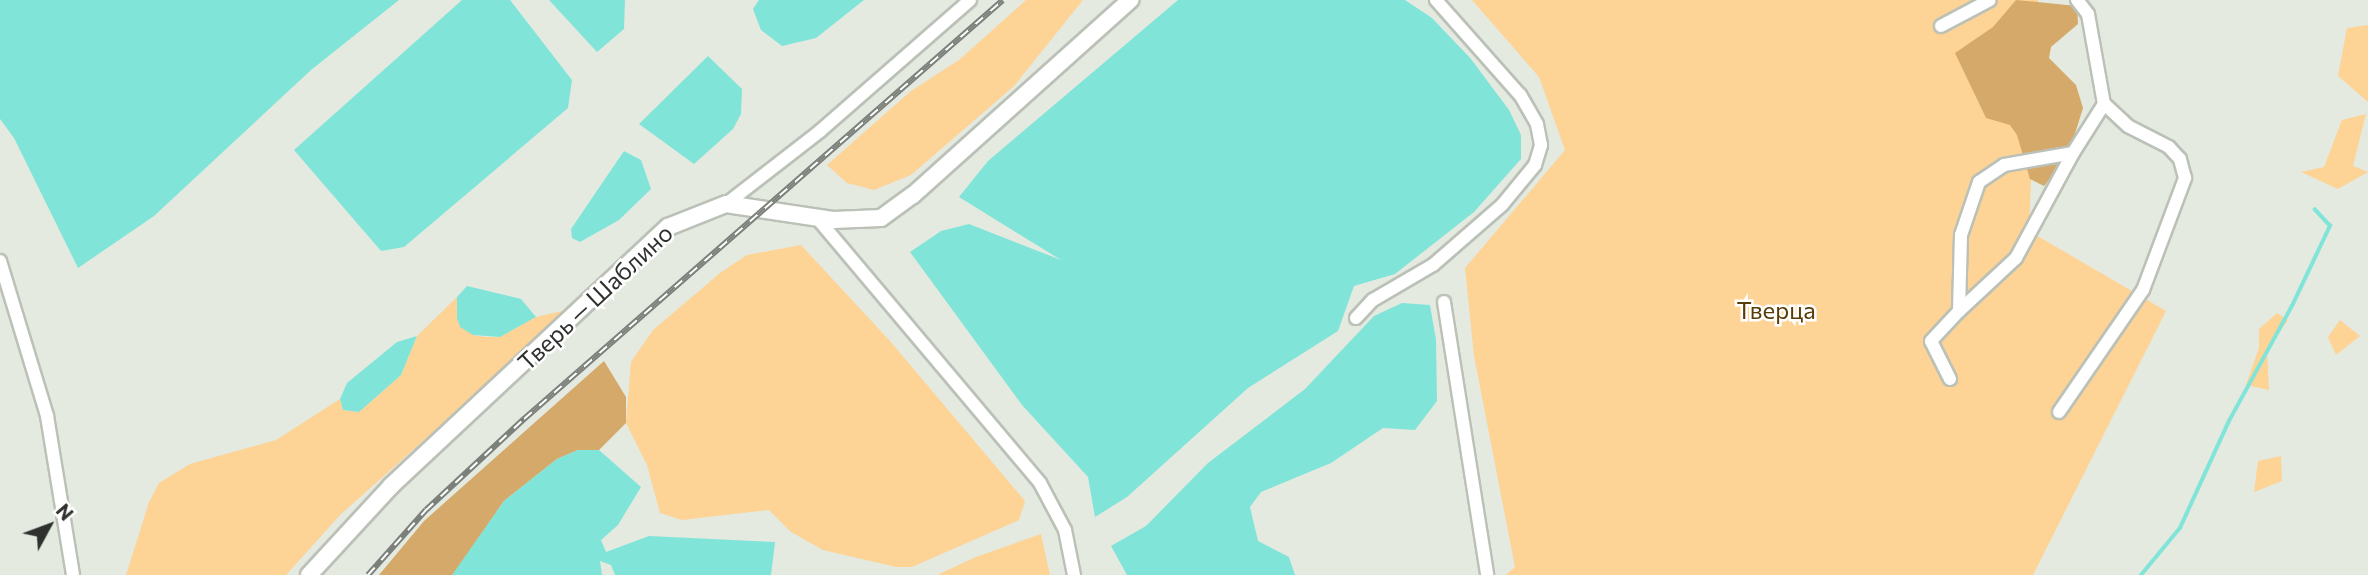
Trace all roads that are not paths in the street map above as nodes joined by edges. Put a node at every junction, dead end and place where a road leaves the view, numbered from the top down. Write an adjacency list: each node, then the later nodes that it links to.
1 (970, 0): 9 (street)
2 (1130, 0): 10 (street, Тверь — Шаблино)
3 (1436, 0): 14 (street)
4 (1990, 0): 6 (street)
5 (2077, 0): 7 (street)
6 (1941, 26)
7 (2104, 104): 8 (street); 16 (street)
8 (2073, 153): 13 (street); 13 (street)
9 (726, 204): 10 (street, Тверь — Шаблино); 18 (street, Тверь — Шаблино)
10 (817, 218): 19 (street)
11 (0, 261): 17 (street)
12 (1444, 302): 20 (street)
13 (1959, 311): 15 (street)
14 (1356, 318)
15 (1950, 379)
16 (2060, 412)
17 (72, 575)
18 (309, 575)
19 (1074, 575)
20 (1487, 575)

